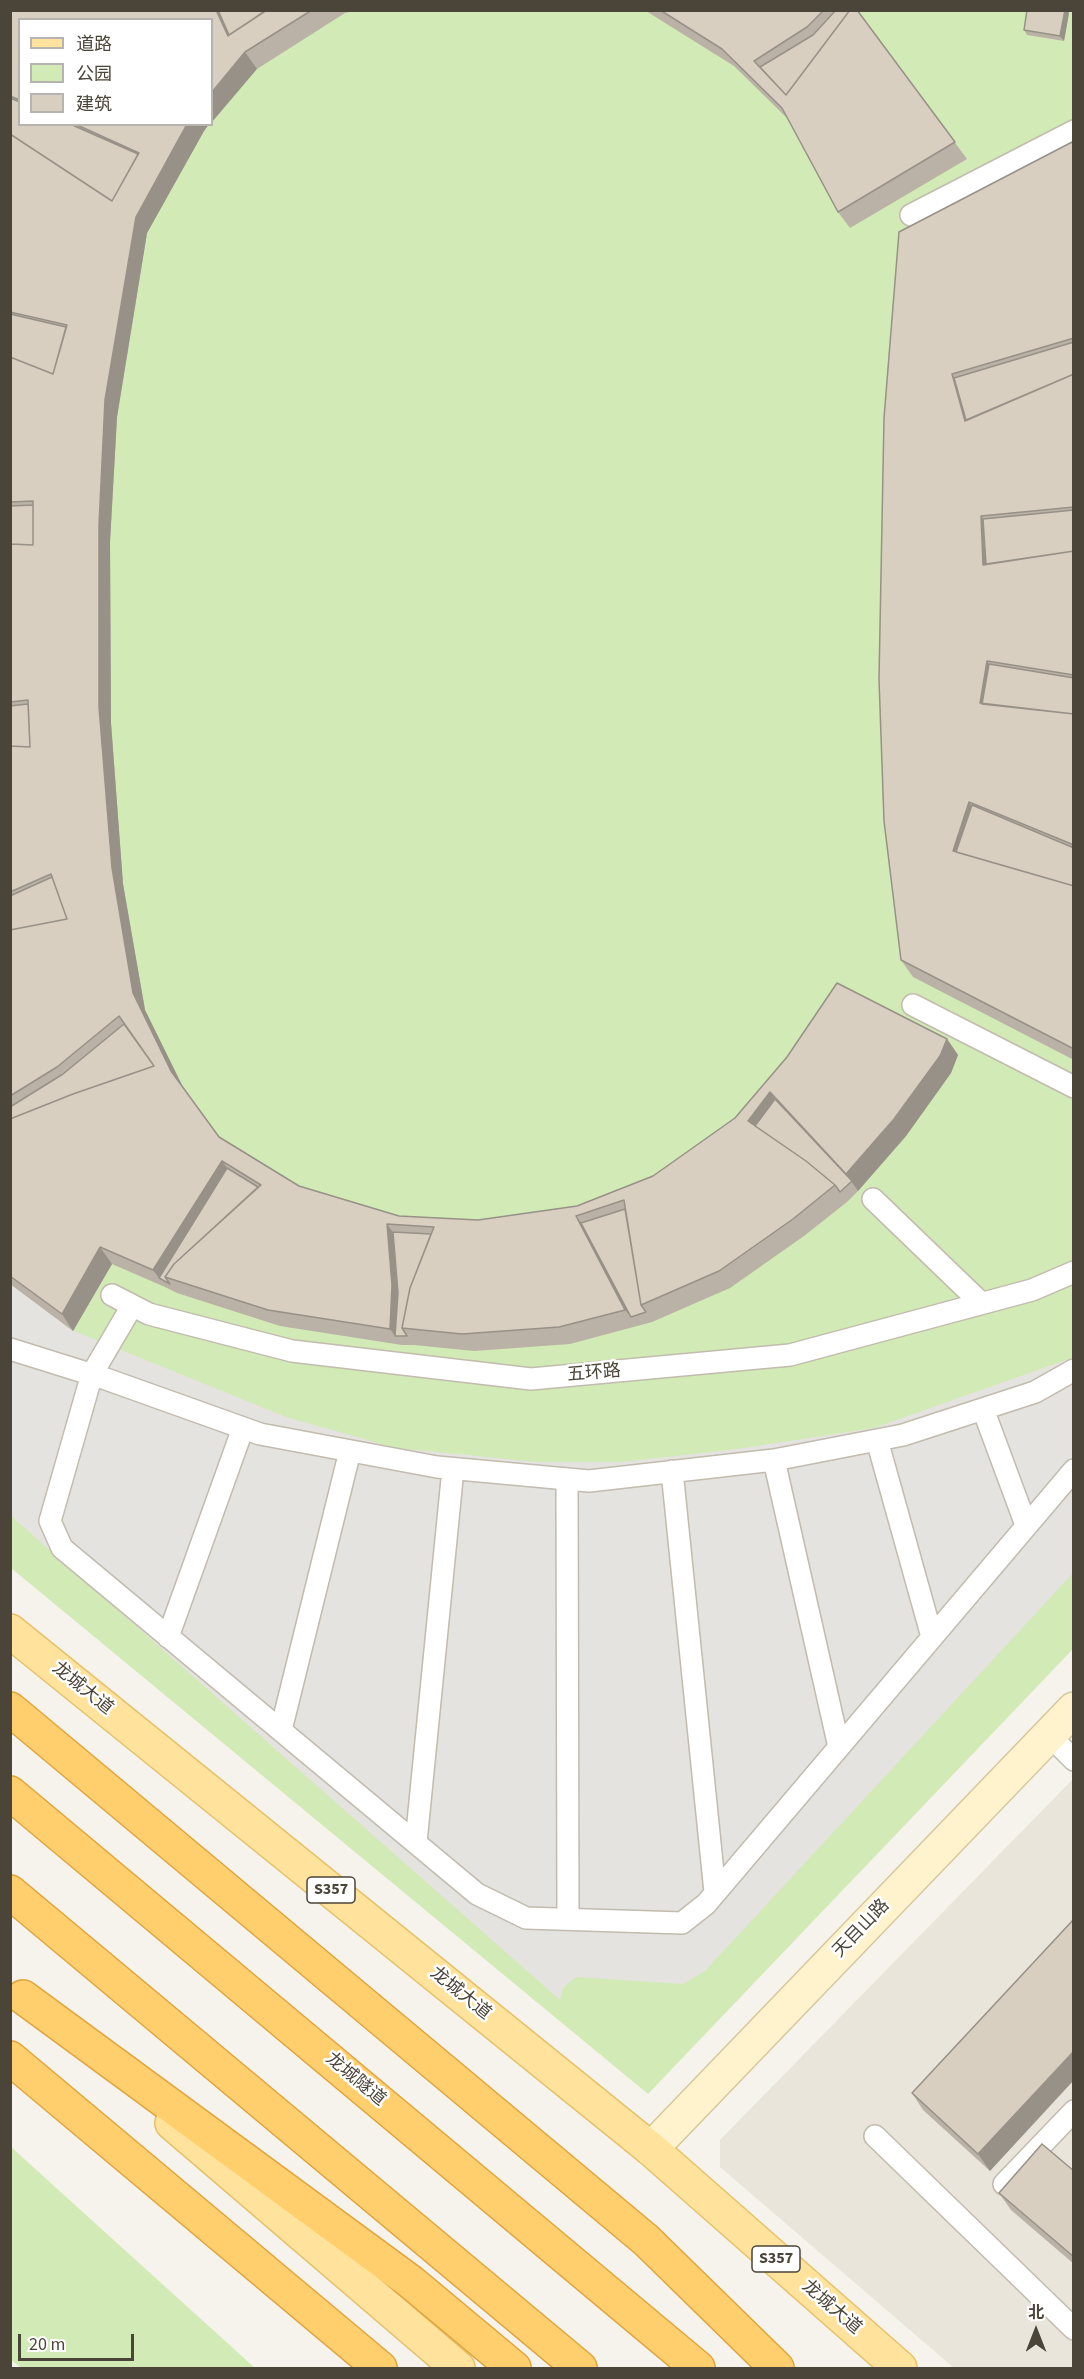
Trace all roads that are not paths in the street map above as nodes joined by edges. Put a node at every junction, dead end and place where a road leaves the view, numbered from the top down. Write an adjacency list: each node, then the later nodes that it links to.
1 (1074, 131): 2 (lane)
2 (911, 216)
3 (913, 1005): 4 (lane)
4 (1074, 1087)
5 (873, 1199): 8 (lane)
6 (1074, 1272): 8 (lane, 五环路)
7 (112, 1295): 9 (lane, 五环路)
8 (981, 1303): 9 (lane, 五环路)
9 (132, 1306): 12 (lane)
10 (10, 1349): 12 (lane)
11 (1074, 1370): 13 (lane)
12 (92, 1374): 14 (lane); 24 (lane)
13 (983, 1409): 15 (lane); 22 (lane)
14 (243, 1428): 16 (lane); 24 (lane)
15 (877, 1440): 17 (lane); 25 (lane)
16 (350, 1451): 18 (lane); 28 (lane)
17 (774, 1460): 20 (lane); 30 (lane)
18 (453, 1469): 21 (lane); 33 (lane)
19 (1074, 1470): 22 (lane)
20 (672, 1471): 21 (lane); 35 (lane)
21 (567, 1479): 36 (lane)
22 (1026, 1525): 25 (lane)
23 (10, 1631): 41 (main road, 龙城大道 / S357)
24 (168, 1637): 28 (lane)
25 (932, 1637): 30 (lane)
26 (10, 1708): 49 (highway)
27 (1074, 1709): 29 (street, 天目山路)
28 (281, 1730): 33 (lane)
29 (1049, 1735): 31 (lane); 41 (street, 天目山路)
30 (839, 1747): 35 (lane)
31 (1074, 1760)
32 (10, 1793): 48 (highway, 龙城隧道)
33 (416, 1842): 36 (lane)
34 (10, 1892): 47 (highway)
35 (716, 1893): 36 (lane)
36 (568, 1919)
37 (17, 1992): 45 (main road); 46 (highway)
38 (10, 2058): 44 (highway)
39 (1069, 2125): 42 (lane)
40 (875, 2136): 43 (lane)
41 (651, 2149): 50 (main road, 龙城大道 / S357)
42 (1004, 2184)
43 (1074, 2329)
44 (380, 2368)
45 (458, 2368)
46 (513, 2368)
47 (580, 2368)
48 (698, 2368)
49 (777, 2368)
50 (900, 2368)

